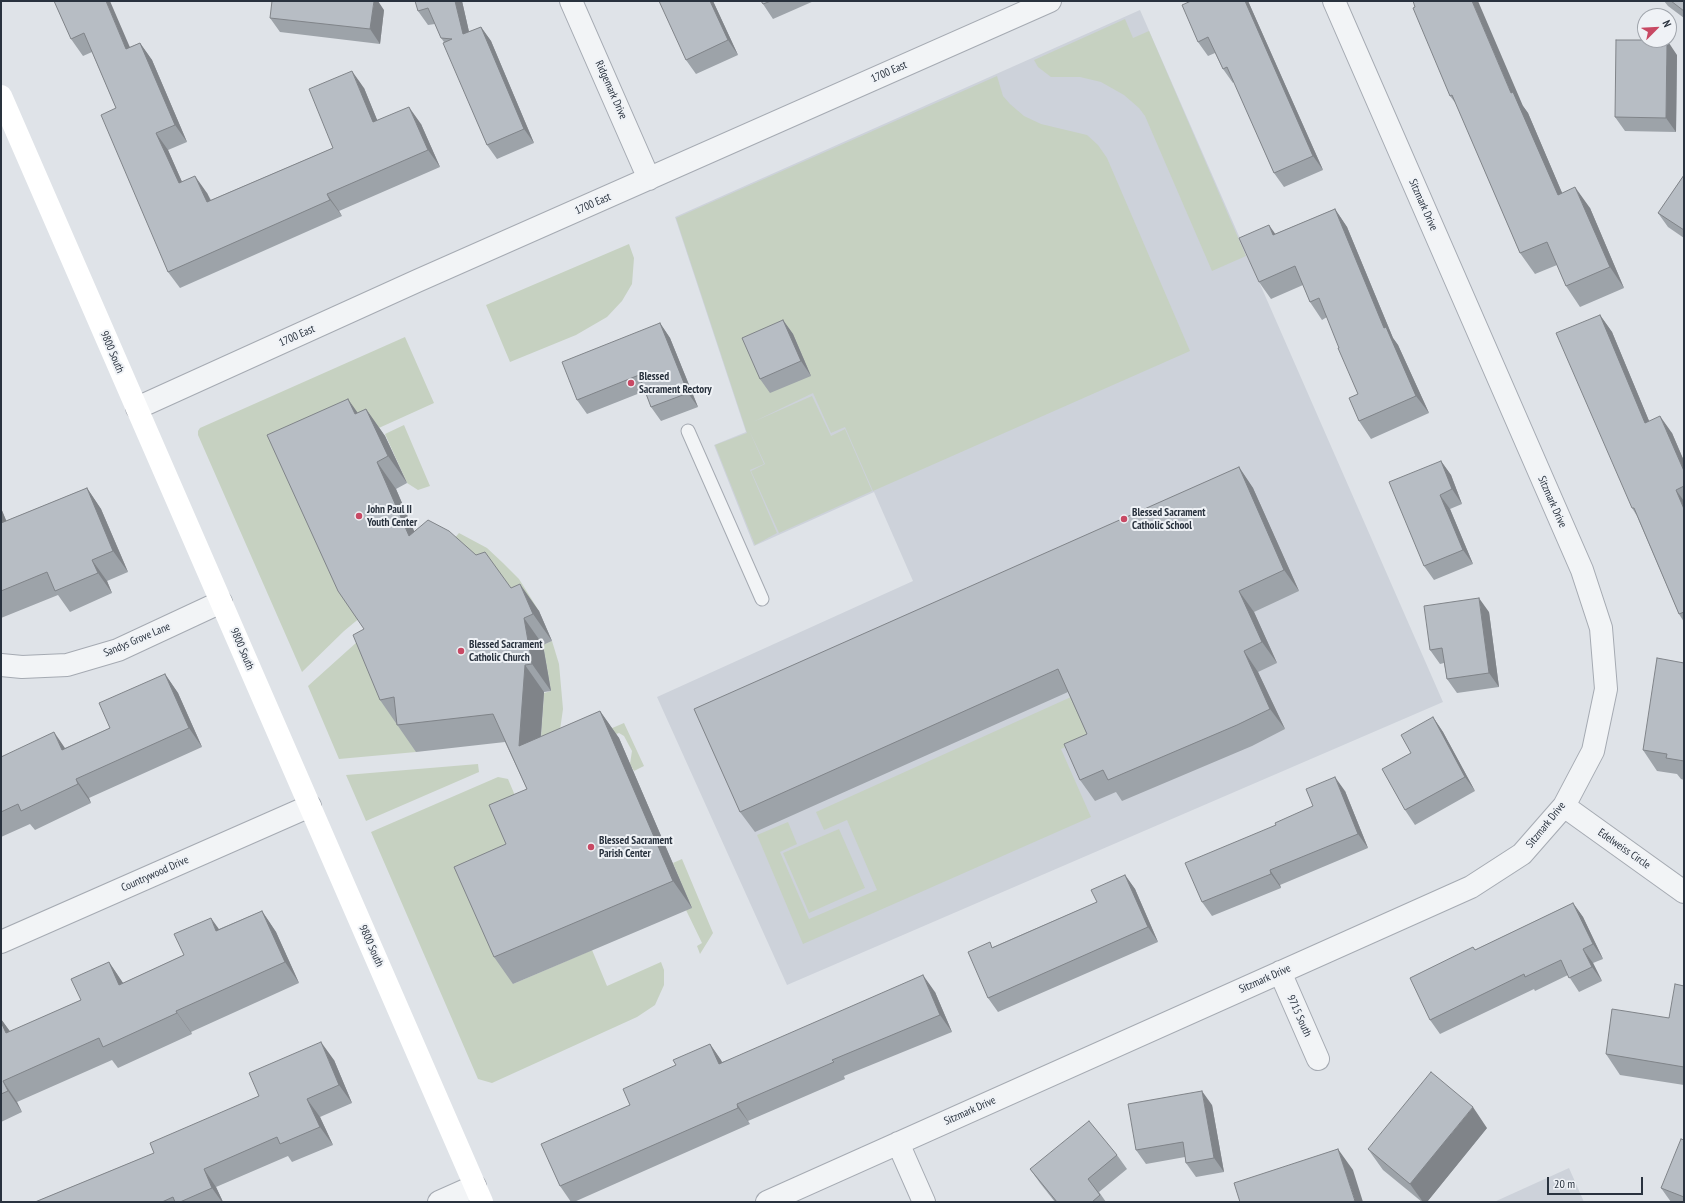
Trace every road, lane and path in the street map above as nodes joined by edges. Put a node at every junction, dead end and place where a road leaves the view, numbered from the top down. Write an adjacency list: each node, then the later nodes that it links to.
1 (571, 1): 5 (street, Ridgemark Drive)
2 (1050, 1): 5 (street, 1700 East)
3 (1334, 1): 12 (street, Sitzmark Drive)
4 (1, 96): 6 (street, 9800 South)
5 (649, 179): 6 (street, 1700 East)
6 (137, 408): 9 (street, 9800 South)
7 (688, 431): 8 (lane)
8 (762, 599)
9 (221, 602): 10 (street, Sandys Grove Lane); 11 (street, 9800 South)
10 (1, 665)
11 (310, 806): 14 (street, Countrywood Drive); 18 (street, 9800 South)
12 (1564, 806): 13 (street, Edelweiss Circle); 15 (street, Sitzmark Drive)
13 (1684, 892)
14 (1, 942)
15 (1280, 972): 16 (street, 9715 South); 17 (street, Sitzmark Drive)
16 (1318, 1059)
17 (898, 1143): 20 (street, Sitzmark Drive); 21 (street)
18 (478, 1194): 19 (street)
19 (439, 1202)
20 (767, 1202)
21 (924, 1202)

